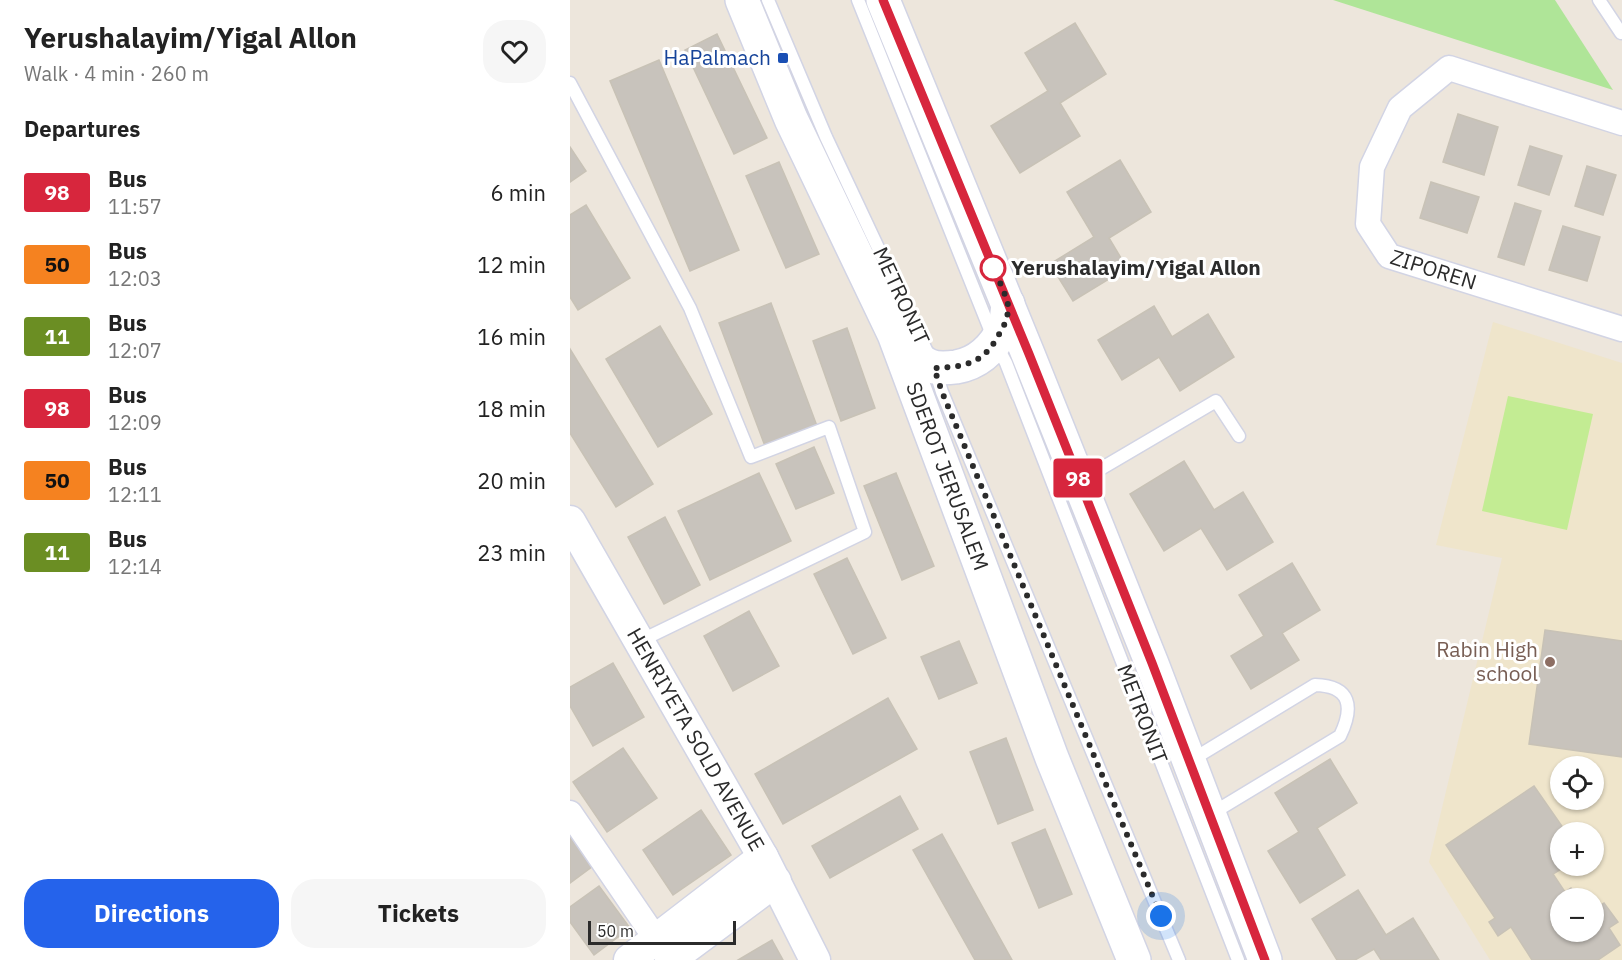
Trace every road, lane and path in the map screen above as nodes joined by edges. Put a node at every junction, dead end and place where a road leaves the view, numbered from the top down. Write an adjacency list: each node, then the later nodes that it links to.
1 (742, 0): 11 (main road, SDEROT JERUSALEM)
2 (768, 0): 13 (lane, METRONIT)
3 (858, 0): 12 (lane, METRONIT)
4 (883, 0): 9 (main road)
5 (1599, 0): 6 (lane)
6 (1622, 33)
7 (570, 83): 17 (lane)
8 (1622, 123): 10 (street, ZIPOREN)
9 (1008, 304): 12 (main road); 15 (main road)
10 (1622, 329)
11 (894, 334): 13 (main road); 25 (main road, SDEROT JERUSALEM)
12 (995, 342): 13 (main road); 27 (lane, METRONIT)
13 (934, 368): 26 (lane, METRONIT)
14 (1239, 436): 15 (lane)
15 (1079, 481): 18 (main road)
16 (570, 521): 17 (street, HENRIYETA SOLD AVENUE)
17 (638, 641): 21 (street, HENRIYETA SOLD AVENUE)
18 (1189, 762): 20 (main road); 20 (lane)
19 (570, 813): 22 (street)
20 (1210, 815): 28 (main road)
21 (769, 869): 22 (street); 24 (street, HENRIYETA SOLD AVENUE)
22 (663, 950): 23 (street)
23 (629, 960)
24 (815, 960)
25 (1134, 960)
26 (1179, 960)
27 (1238, 960)
28 (1265, 960)

